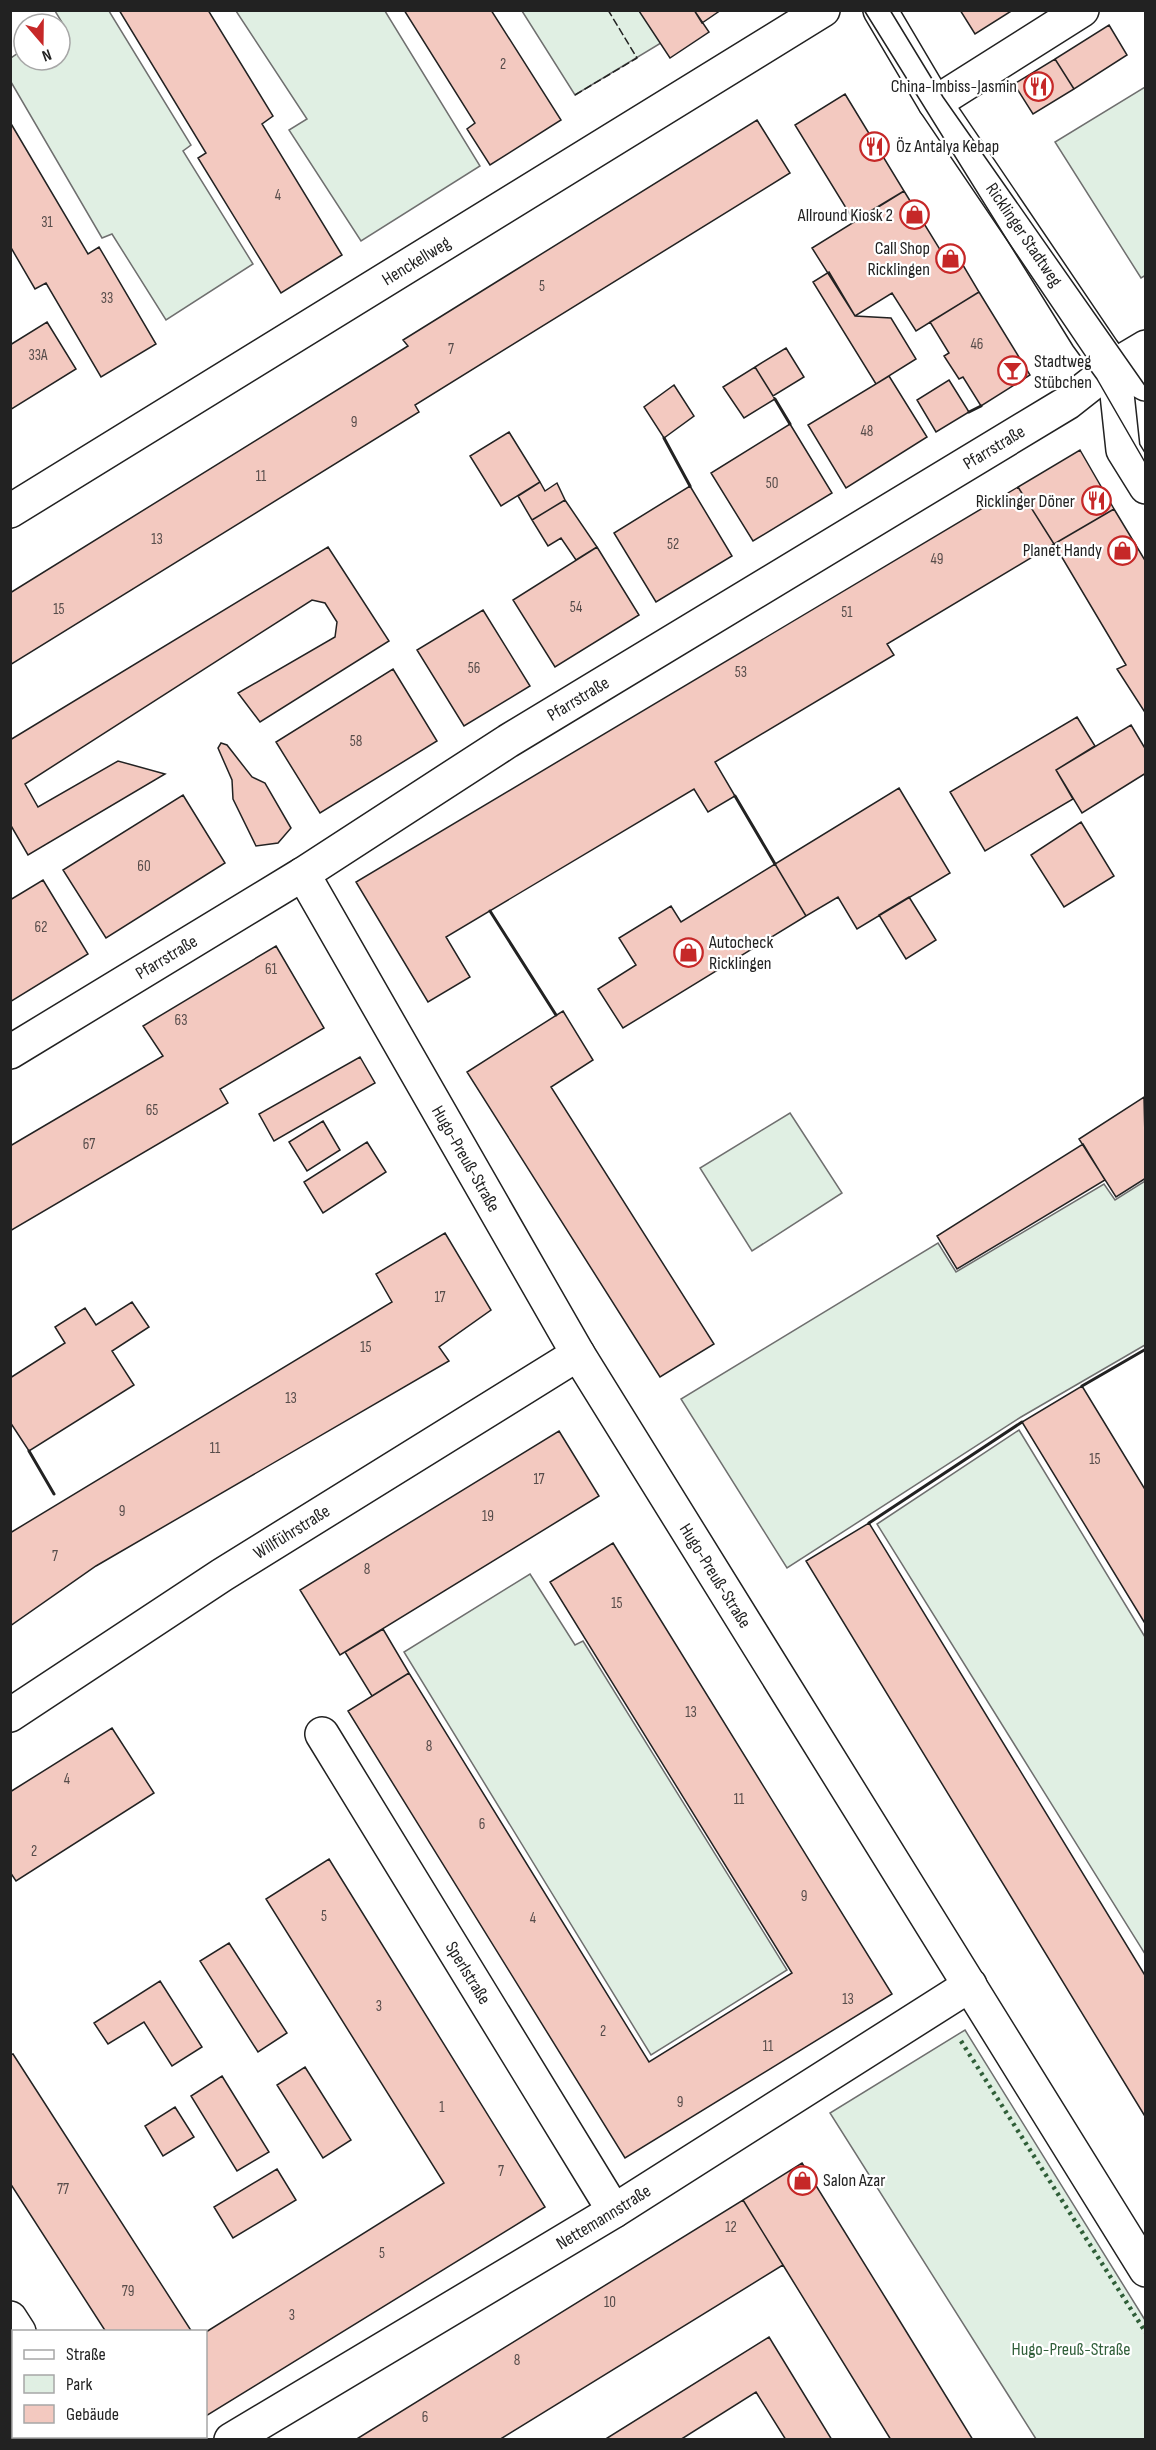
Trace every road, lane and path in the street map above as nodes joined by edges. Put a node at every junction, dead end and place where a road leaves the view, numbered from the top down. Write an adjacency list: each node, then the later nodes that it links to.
1 (823, 10): 9 (street, Henckellweg)
2 (880, 10): 4 (street, Ricklinger Stadtweg)
3 (1082, 10): 4 (street)
4 (934, 103): 6 (street, Ricklinger Stadtweg)
5 (1146, 347): 6 (street, Pfarrstraße)
6 (1114, 366): 7 (street, Ricklinger Stadtweg); 8 (street, Ricklinger Stadtweg); 10 (street, Pfarrstraße)
7 (1146, 384)
8 (1146, 487)
9 (10, 511)
10 (303, 874): 11 (street, Pfarrstraße); 12 (street, Hugo-Preuß-Straße)
11 (10, 1052)
12 (578, 1354): 13 (street, Willführstraße); 15 (street, Hugo-Preuß-Straße)
13 (10, 1715)
14 (322, 1734): 16 (street, Sperlstraße)
15 (970, 1985): 16 (street, Nettemannstraße); 17 (street, Hugo-Preuß-Straße)
16 (614, 2211): 20 (street, Nettemannstraße)
17 (1146, 2270)
18 (10, 2318): 19 (street)
19 (19, 2330)
20 (231, 2439)

